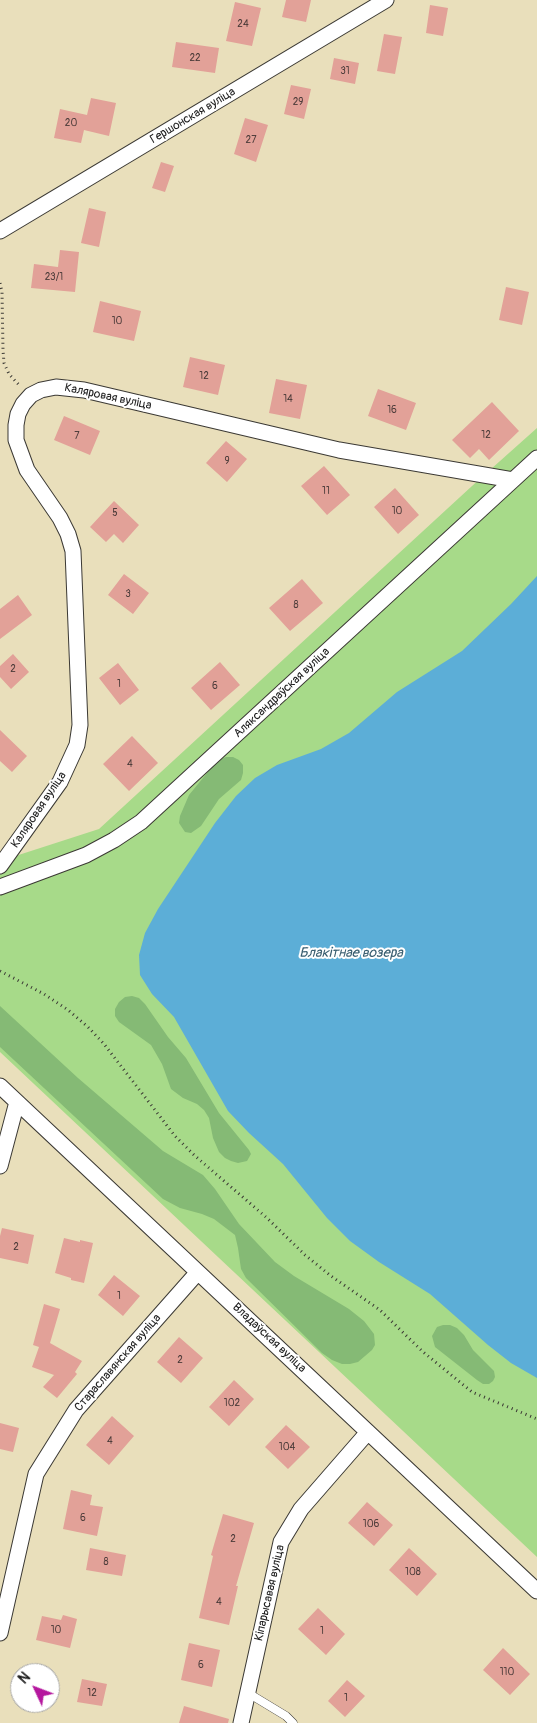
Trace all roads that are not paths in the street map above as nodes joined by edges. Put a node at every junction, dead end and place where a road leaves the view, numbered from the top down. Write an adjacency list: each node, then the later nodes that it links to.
1 (386, 0): 2 (street, Гершонская вуліца)
2 (0, 231)
3 (537, 458): 4 (street, Аляксандраўская вуліца)
4 (513, 480): 5 (street, Каляровая вуліца); 6 (street, Аляксандраўская вуліца)
5 (0, 866)
6 (0, 887)
7 (0, 1086): 8 (street, Владаўская вуліца)
8 (17, 1102): 9 (street); 10 (street, Владаўская вуліца)
9 (0, 1166)
10 (198, 1272): 11 (street, Владаўская вуліца); 13 (street, Стараславянская вуліца)
11 (368, 1432): 12 (street, Владаўская вуліца); 14 (street, Кіпарысавая вуліца)
12 (537, 1591)
13 (0, 1632)
14 (248, 1693): 15 (street, Кіпарысавая вуліца); 16 (lane)
15 (241, 1723)
16 (293, 1723)

